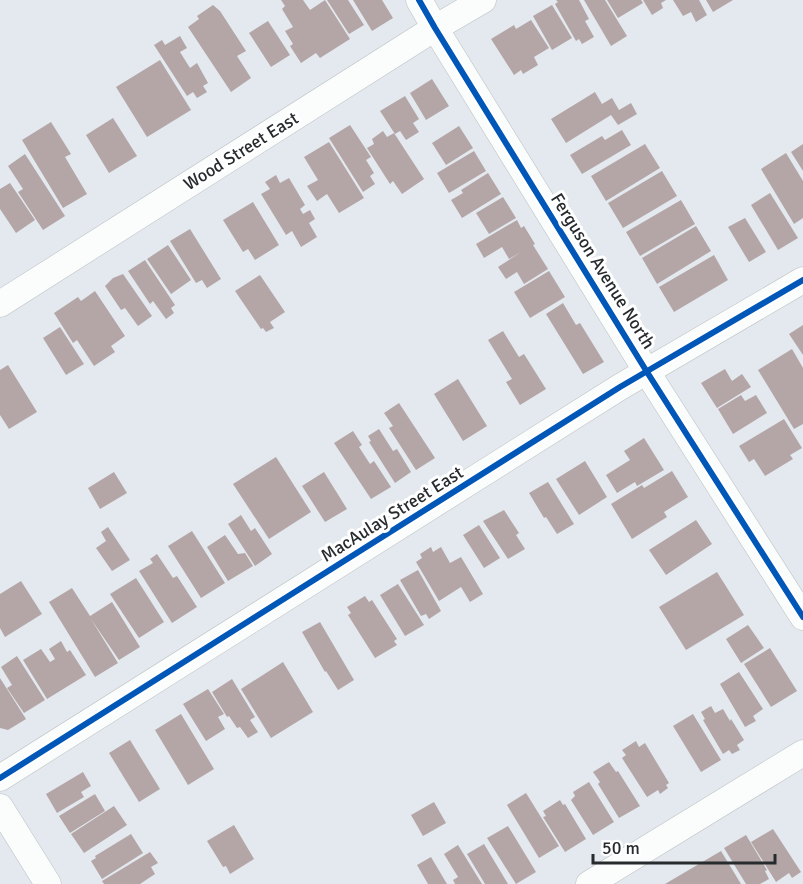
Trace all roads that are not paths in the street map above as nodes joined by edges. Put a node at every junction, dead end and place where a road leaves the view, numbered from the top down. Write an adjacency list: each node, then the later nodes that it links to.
1 (419, 0): 3 (street, Ferguson Avenue North)
2 (483, 0): 3 (street, Wood Street East)
3 (435, 28): 5 (street, Wood Street East); 6 (street, Ferguson Avenue North)
4 (803, 280): 6 (street, MacAulay Street East)
5 (0, 304)
6 (647, 372): 7 (street, Ferguson Avenue North); 9 (street, MacAulay Street East)
7 (803, 617)
8 (803, 753): 12 (street)
9 (0, 778)
10 (0, 807): 11 (street)
11 (48, 884)
12 (589, 884)

